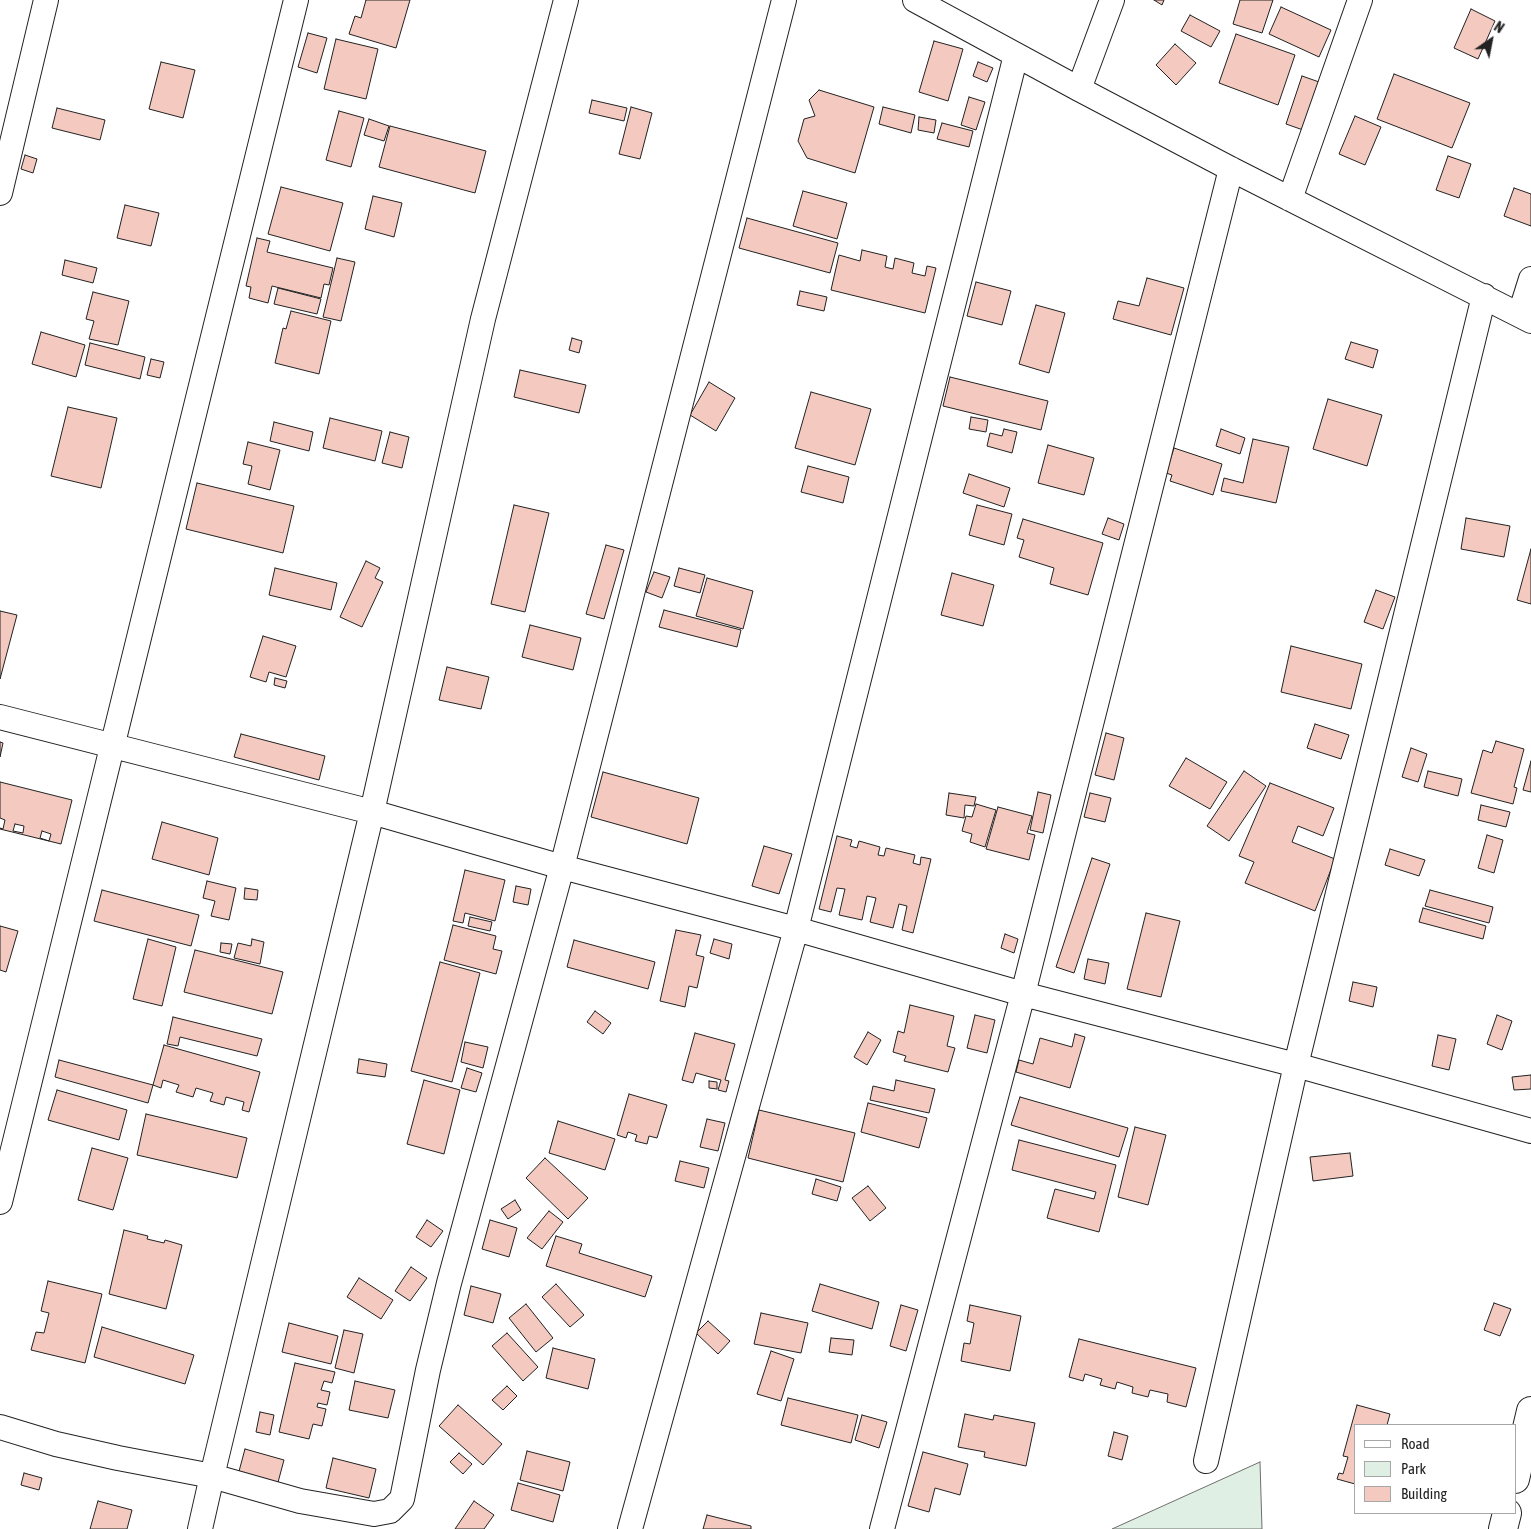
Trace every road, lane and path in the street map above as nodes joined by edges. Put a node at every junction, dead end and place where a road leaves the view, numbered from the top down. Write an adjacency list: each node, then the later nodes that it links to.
1 (46, 0): 11 (street)
2 (296, 0): 17 (street)
3 (566, 0): 18 (street)
4 (784, 0): 19 (street)
5 (916, 0): 8 (street)
6 (1112, 0): 9 (street)
7 (1360, 0): 12 (street)
8 (1016, 55): 9 (street); 20 (street)
9 (1079, 90): 10 (street)
10 (1232, 169): 12 (street); 21 (street)
11 (0, 193)
12 (1290, 199): 14 (street)
13 (1531, 280): 15 (street)
14 (1484, 296): 15 (street); 22 (street)
15 (1525, 318)
16 (0, 717): 17 (street)
17 (113, 747): 18 (street); 24 (street)
18 (372, 812): 19 (street); 29 (street)
19 (562, 867): 20 (street); 29 (street)
20 (796, 930): 21 (street); 32 (street)
21 (1023, 994): 22 (street); 33 (street)
22 (1296, 1065): 23 (street); 27 (street)
23 (1531, 1131)
24 (0, 1202)
25 (1531, 1411): 28 (main road)
26 (0, 1427): 29 (street)
27 (1206, 1460)
28 (1516, 1475)
29 (212, 1476): 31 (street)
30 (1507, 1514): 34 (main road)
31 (200, 1529)
32 (630, 1529)
33 (882, 1529)
34 (1503, 1529)

